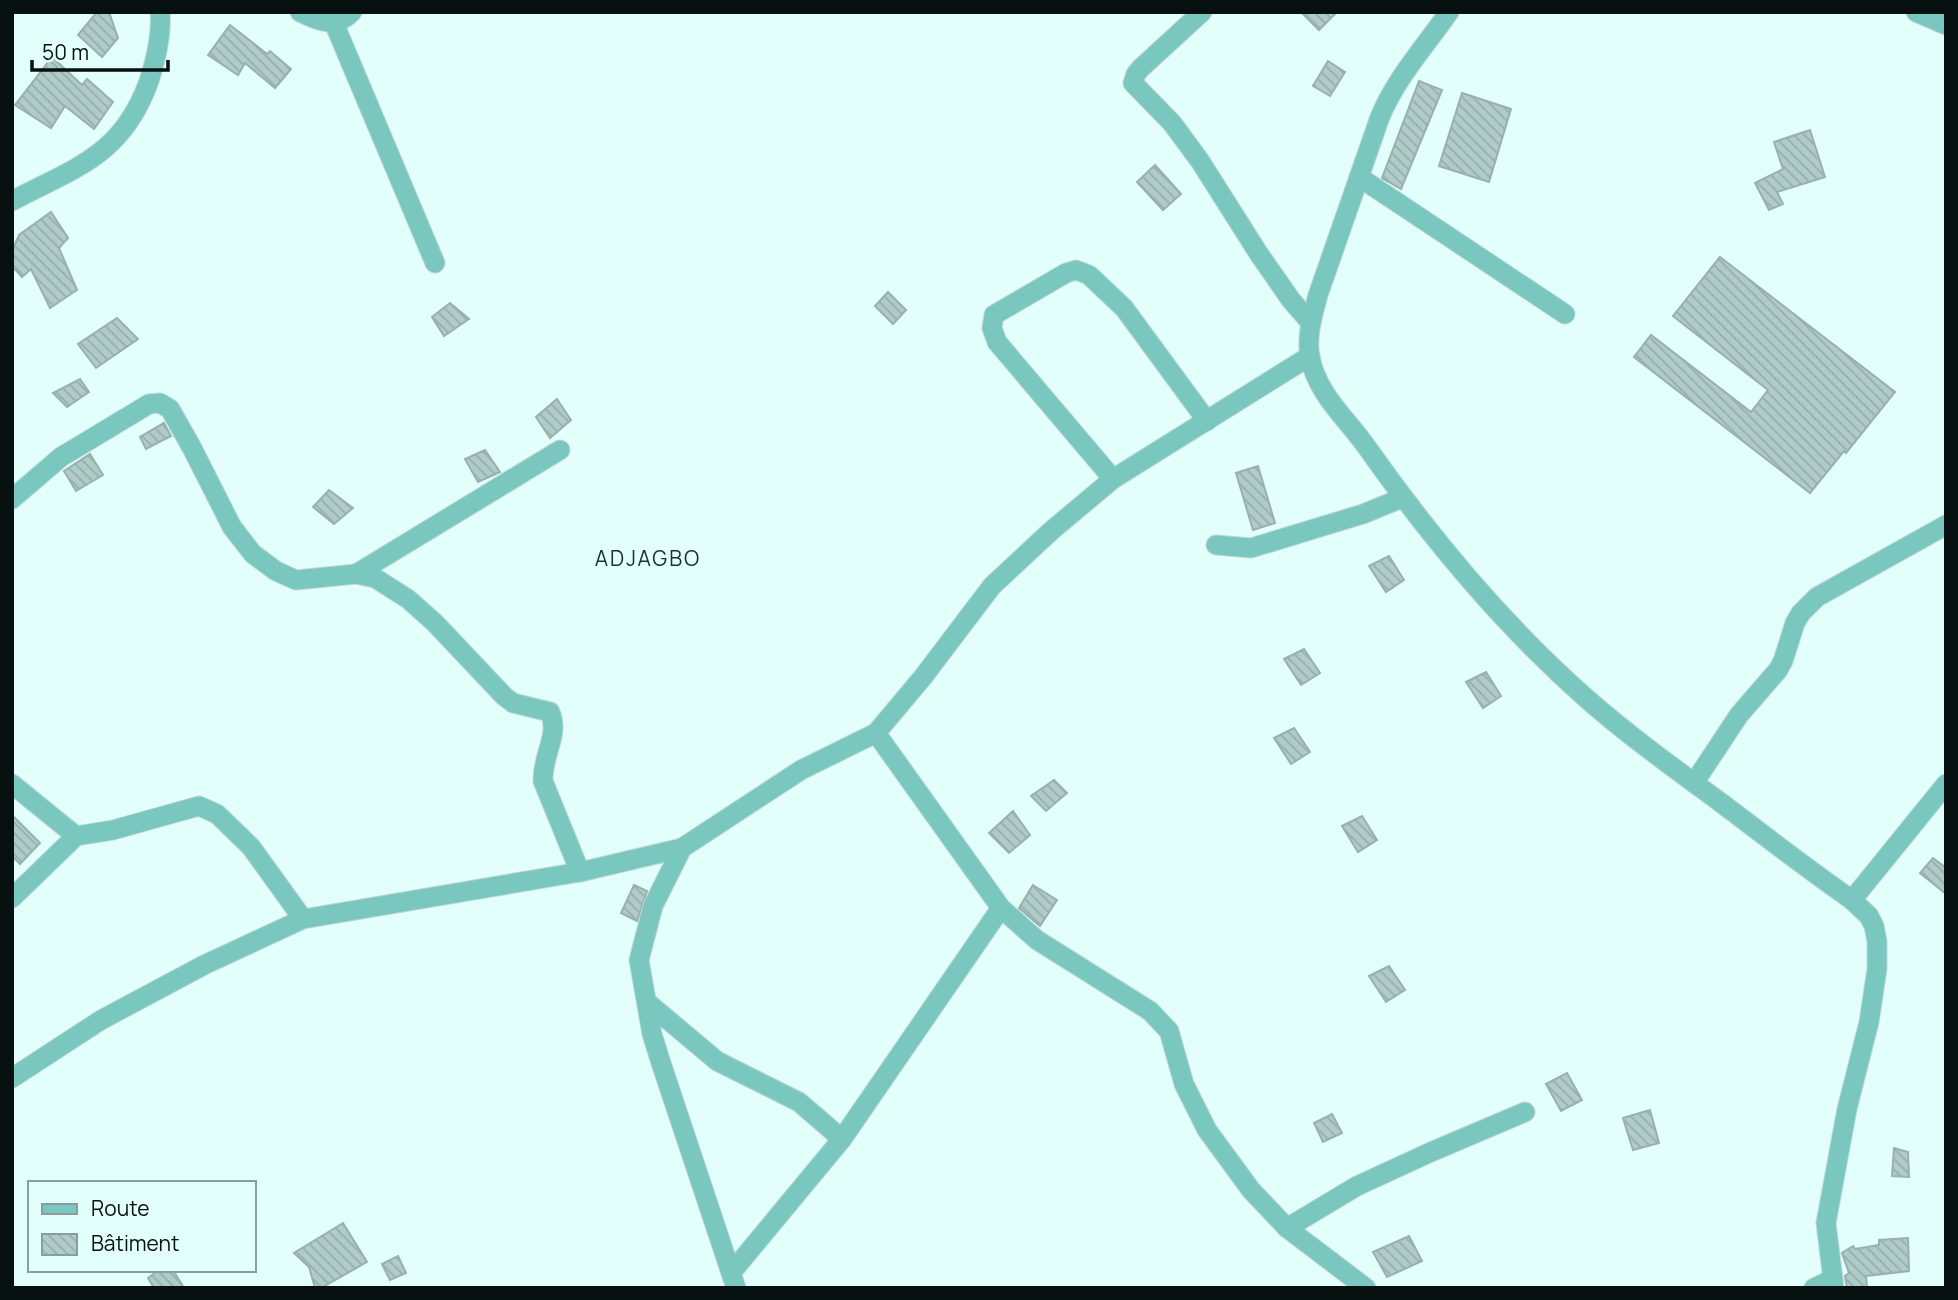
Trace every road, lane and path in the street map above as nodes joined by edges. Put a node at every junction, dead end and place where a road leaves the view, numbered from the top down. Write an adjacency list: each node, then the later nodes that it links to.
1 (160, 12): 10 (street)
2 (300, 12): 7 (street)
3 (352, 12): 7 (street)
4 (1202, 12): 13 (street)
5 (1449, 12): 9 (street)
6 (1916, 12): 8 (street)
7 (334, 23): 11 (street)
8 (1946, 25)
9 (1359, 177): 12 (street); 13 (street)
10 (12, 201)
11 (435, 263)
12 (1565, 314)
13 (1311, 323): 14 (street)
14 (1310, 356): 15 (street); 18 (street)
15 (1207, 421): 17 (street); 17 (street)
16 (560, 450): 22 (street)
17 (1113, 479): 23 (street)
18 (1402, 498): 21 (street); 24 (street)
19 (12, 499): 22 (street)
20 (1946, 525): 24 (street)
21 (1216, 545)
22 (356, 574): 29 (street)
23 (876, 733): 28 (street); 32 (street)
24 (1694, 783): 31 (street)
25 (12, 784): 27 (street)
26 (1946, 784): 31 (street)
27 (76, 836): 30 (street); 33 (street)
28 (682, 848): 29 (street); 34 (street)
29 (580, 872): 33 (street)
30 (12, 898)
31 (1852, 900): 40 (street)
32 (1001, 908): 37 (street); 38 (street)
33 (303, 919): 35 (street)
34 (648, 1003): 37 (street); 39 (street)
35 (12, 1078)
36 (1525, 1112): 38 (street)
37 (842, 1139): 39 (street)
38 (1287, 1228): 41 (street)
39 (734, 1280)
40 (1833, 1284): 42 (street)
41 (1366, 1288)
42 (1814, 1288)

